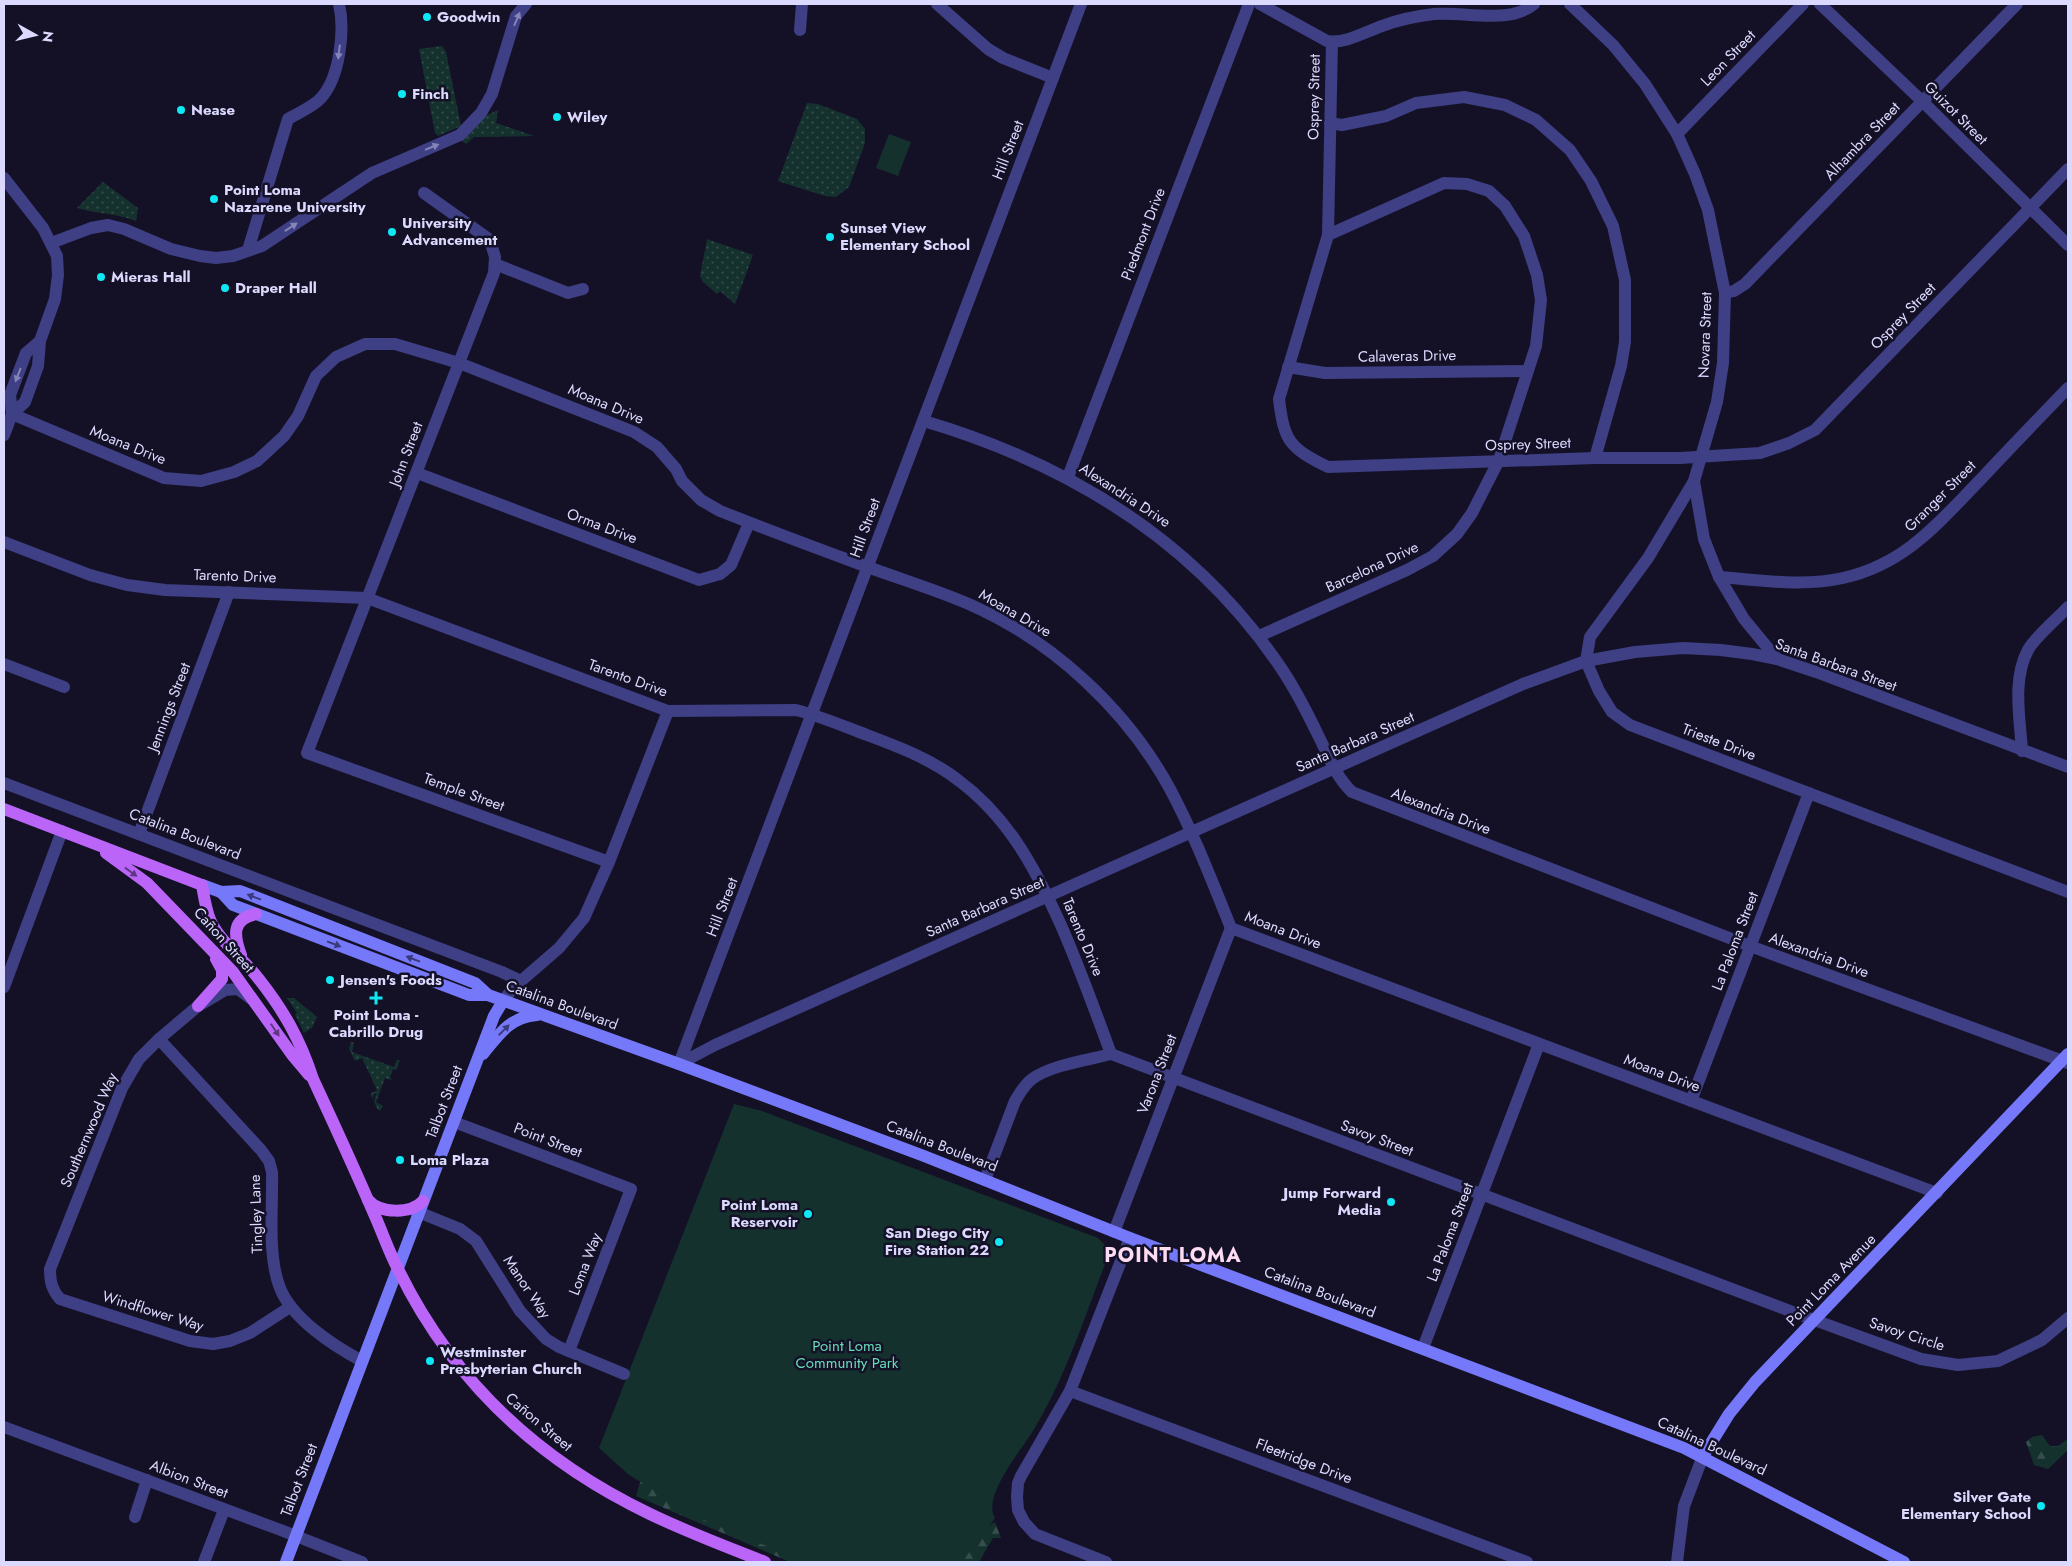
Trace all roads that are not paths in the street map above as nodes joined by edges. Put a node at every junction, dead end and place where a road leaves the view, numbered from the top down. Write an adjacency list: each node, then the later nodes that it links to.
1 (339, 4): 26 (street, one-way to 26)
2 (526, 4): 26 (street, one-way to 2)
3 (802, 4): 13 (street)
4 (937, 4): 15 (street)
5 (1081, 4): 15 (street, Hill Street)
6 (1249, 4): 41 (street, Piedmont Drive)
7 (1260, 4): 14 (street)
8 (1534, 4): 14 (street)
9 (1570, 4): 18 (street, Novara Street)
10 (1803, 4): 18 (street, Leon Street)
11 (1820, 4): 16 (street, Guizot Street)
12 (2017, 4): 16 (street, Alhambra Street)
13 (800, 30)
14 (1332, 42): 17 (street, Osprey Street)
15 (1053, 78): 35 (street, Hill Street)
16 (1923, 102): 22 (street, Guizot Street); 29 (street, Alhambra Street)
17 (1330, 123): 23 (street, Osprey Street); 38 (street)
18 (1677, 134): 29 (street, Novara Street)
19 (2068, 169): 22 (street, Osprey Street)
20 (4, 178): 24 (street)
21 (424, 193): 27 (street, John Street)
22 (2031, 207): 25 (street, Guizot Street); 37 (street, Osprey Street)
23 (1328, 235): 31 (street, Osprey Street); 32 (street, Barcelona Drive)
24 (51, 243): 26 (street); 34 (street)
25 (2068, 245)
26 (248, 250)
27 (495, 264): 28 (street); 30 (street, John Street)
28 (584, 289)
29 (1725, 293): 37 (street, Novara Street)
30 (459, 363): 34 (street, Moana Drive); 40 (street, John Street); 43 (street, Moana Drive)
31 (1288, 367): 32 (street, Calaveras Drive); 39 (street, Osprey Street)
32 (1527, 371): 39 (street, Barcelona Drive)
33 (2068, 388): 46 (street, Granger Street)
34 (12, 414): 36 (street)
35 (924, 421): 41 (street, Alexandria Drive); 45 (street, Hill Street)
36 (4, 435)
37 (1702, 456): 38 (street, Osprey Street); 42 (street, Novara Street)
38 (1595, 458): 39 (street, Osprey Street)
39 (1499, 460): 50 (street, Barcelona Drive)
40 (416, 474): 43 (street, Orma Drive); 48 (street, John Street)
41 (1068, 477): 50 (street, Alexandria Drive)
42 (1694, 481): 46 (street, Novara Street); 52 (street)
43 (748, 523): 45 (street, Moana Drive)
44 (4, 542): 47 (street, Tarento Drive)
45 (868, 567): 56 (street, Hill Street); 65 (street, Moana Drive)
46 (1719, 577): 51 (street, Novara Street)
47 (229, 592): 48 (street, Tarento Drive); 66 (street, Jennings Street)
48 (367, 598): 55 (street, Tarento Drive); 58 (street, John Street)
49 (2068, 607): 57 (street)
50 (1259, 636): 60 (street, Alexandria Drive)
51 (1777, 659): 52 (street, Santa Barbara Street); 57 (street, Santa Barbara Street)
52 (1586, 661): 60 (street, Santa Barbara Street); 62 (street, Trieste Drive)
53 (4, 664): 54 (street)
54 (64, 687)
55 (668, 711): 56 (street, Tarento Drive); 68 (street, Talbot Street)
56 (814, 714): 72 (street, Tarento Drive); 90 (street, Hill Street)
57 (2022, 750): 59 (street, Santa Barbara Street)
58 (307, 753): 68 (street, Temple Street)
59 (2068, 767)
60 (1335, 769): 65 (street, Santa Barbara Street); 76 (street, Alexandria Drive)
61 (4, 783): 66 (street, Catalina Boulevard)
62 (1809, 793): 71 (street, Trieste Drive); 76 (street, La Paloma Street)
63 (4, 808): 64 (main road, Catalina Boulevard)
64 (62, 831): 67 (main road, Catalina Boulevard); 79 (street)
65 (1191, 833): 72 (street, Santa Barbara Street); 74 (street, Moana Drive)
66 (139, 834): 78 (street, Catalina Boulevard)
67 (92, 843): 69 (main road, Catalina Boulevard); 75 (main road, Cañon Street, one-way to 75)
68 (610, 862): 78 (street, Talbot Street)
69 (202, 885): 70 (main road, Catalina Boulevard); 77 (main road, Cañon Street)
70 (220, 892): 73 (main road, Catalina Boulevard); 80 (main road, Catalina Boulevard, one-way to 70)
71 (2068, 892)
72 (1048, 897): 87 (street, Tarento Drive); 90 (street, Santa Barbara Street)
73 (256, 914): 77 (main road); 80 (main road, Catalina Boulevard, one-way to 80)
74 (1231, 928): 86 (street, Moana Drive); 91 (street, Varona Street)
75 (209, 946): 82 (main road, Cañon Street); 83 (main road)
76 (1750, 946): 88 (street, Alexandria Drive); 93 (street, La Paloma Street)
77 (243, 960): 92 (main road, Cañon Street)
78 (522, 981): 81 (street, Talbot Street)
79 (4, 987)
80 (488, 995): 81 (main road, Catalina Boulevard)
81 (503, 1000): 84 (main road, Catalina Boulevard); 89 (main road, Talbot Street)
82 (258, 1004): 83 (street, Southernwood Way); 92 (main road, Cañon Street, one-way to 92)
83 (198, 1006): 85 (street, Southernwood Way)
84 (543, 1015): 89 (main road, one-way to 84); 90 (main road, Catalina Boulevard)
85 (160, 1039): 104 (street, Southernwood Way); 105 (street, Tingley Lane)
86 (1539, 1044): 93 (street, Moana Drive); 98 (street, La Paloma Street)
87 (1111, 1054): 91 (street, Savoy Street); 95 (street)
88 (2066, 1060): 97 (main road, Point Loma Avenue)
89 (476, 1064): 94 (main road, Talbot Street)
90 (679, 1064): 95 (main road, Catalina Boulevard)
91 (1173, 1076): 98 (street, Savoy Street); 101 (street, Varona Street)
92 (313, 1078): 99 (main road, Cañon Street)
93 (1691, 1101): 97 (street, Moana Drive)
94 (454, 1122): 96 (street, Point Street); 100 (main road, Talbot Street)
95 (985, 1180): 101 (main road, Catalina Boulevard)
96 (631, 1189): 109 (street, Loma Way)
97 (1937, 1193): 107 (main road, Point Loma Avenue)
98 (1481, 1195): 107 (street, Savoy Street); 108 (street, La Paloma Street)
99 (367, 1198): 100 (main road); 103 (main road, Cañon Street)
100 (418, 1207): 103 (main road, Talbot Street); 109 (street, Manor Way)
101 (1114, 1232): 102 (main road, Catalina Boulevard)
102 (1130, 1238): 108 (main road, Catalina Boulevard); 112 (street)
103 (398, 1269): 110 (main road, Talbot Street); 123 (main road, Cañon Street)
104 (50, 1270): 105 (street, Windflower Way)
105 (290, 1307): 110 (street, Tingley Lane)
106 (2068, 1318): 107 (street, Savoy Circle)
107 (1816, 1321): 114 (main road, Point Loma Avenue)
108 (1423, 1348): 114 (main road, Catalina Boulevard)
109 (569, 1351): 111 (street, Manor Way)
110 (362, 1361): 118 (main road, Talbot Street)
111 (624, 1374)
112 (1070, 1391): 124 (street); 125 (street, Fleetridge Drive)
113 (4, 1429): 115 (street, Albion Street)
114 (1702, 1456): 119 (main road, Catalina Boulevard); 126 (street, Point Loma Avenue)
115 (147, 1480): 116 (street, Albion Street); 117 (street)
116 (224, 1510): 118 (street, Albion Street); 120 (street)
117 (135, 1517)
118 (295, 1536): 121 (main road, Talbot Street); 122 (street, Albion Street)
119 (1898, 1561)
120 (204, 1562)
121 (286, 1562)
122 (362, 1562)
123 (765, 1562)
124 (1106, 1562)
125 (1527, 1562)
126 (1677, 1562)

